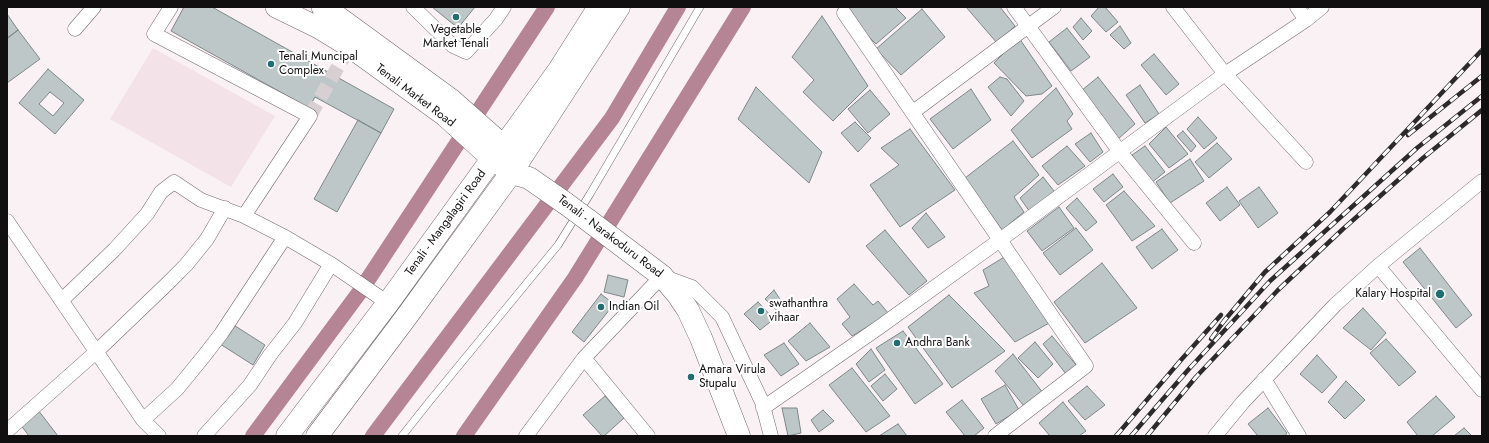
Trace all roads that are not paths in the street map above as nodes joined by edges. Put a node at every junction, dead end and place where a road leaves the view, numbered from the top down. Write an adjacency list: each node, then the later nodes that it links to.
1 (94, 7): 18 (street)
2 (171, 7): 29 (street)
3 (276, 7): 20 (street, Tenali Market Road)
4 (413, 7): 5 (street)
5 (504, 7)
6 (599, 7): 19 (main road, Tenali - Mangalagiri Road)
7 (619, 7): 19 (main road)
8 (700, 7): 50 (lane)
9 (1014, 7): 17 (street)
10 (1054, 7): 17 (street)
11 (1173, 7): 21 (street)
12 (1297, 7): 16 (street)
13 (1322, 7): 16 (street)
14 (330, 9): 20 (street, Tenali Market Road)
15 (844, 13): 22 (street)
16 (1306, 20): 21 (street)
17 (1027, 27): 22 (street); 24 (street)
18 (75, 29)
19 (590, 37): 23 (main road, Tenali - Mangalagiri Road); 26 (main road, Tenali - Mangalagiri Road)
20 (351, 45): 23 (street, Tenali Market Road)
21 (1225, 74): 24 (street); 25 (street)
22 (913, 112): 32 (street)
23 (492, 147): 26 (main road, Tenali - Narakoduru Road); 37 (main road, Tenali - Mangalagiri Road)
24 (1120, 152): 32 (street); 33 (street)
25 (1306, 162)
26 (520, 170): 36 (main road, Tenali - Narakoduru Road, bridge); 49 (main road, Tenali - Mangalagiri Road)
27 (1482, 181): 34 (street)
28 (225, 208): 29 (street); 38 (street); 39 (street)
29 (244, 216): 31 (street)
30 (7, 221): 38 (street)
31 (284, 237): 35 (street); 44 (street)
32 (1000, 240): 43 (street); 55 (street)
33 (1194, 244)
34 (1378, 266): 41 (street); 42 (street)
35 (335, 267): 37 (street); 47 (street)
36 (654, 270): 40 (street); 43 (street); 53 (main road, Tenali - Narakoduru Road)
37 (381, 298): 48 (main road, Tenali - Mangalagiri Road)
38 (62, 300): 39 (street)
39 (96, 352): 44 (street); 45 (street)
40 (584, 358): 51 (street); 52 (street)
41 (1264, 379): 56 (street); 57 (street)
42 (1480, 383)
43 (764, 408): 54 (street)
44 (143, 420): 46 (street)
45 (7, 431)
46 (159, 436)
47 (204, 436)
48 (287, 436)
49 (317, 436)
50 (402, 436)
51 (526, 436)
52 (648, 436)
53 (739, 436)
54 (771, 436)
55 (995, 436)
56 (1215, 436)
57 (1299, 436)

